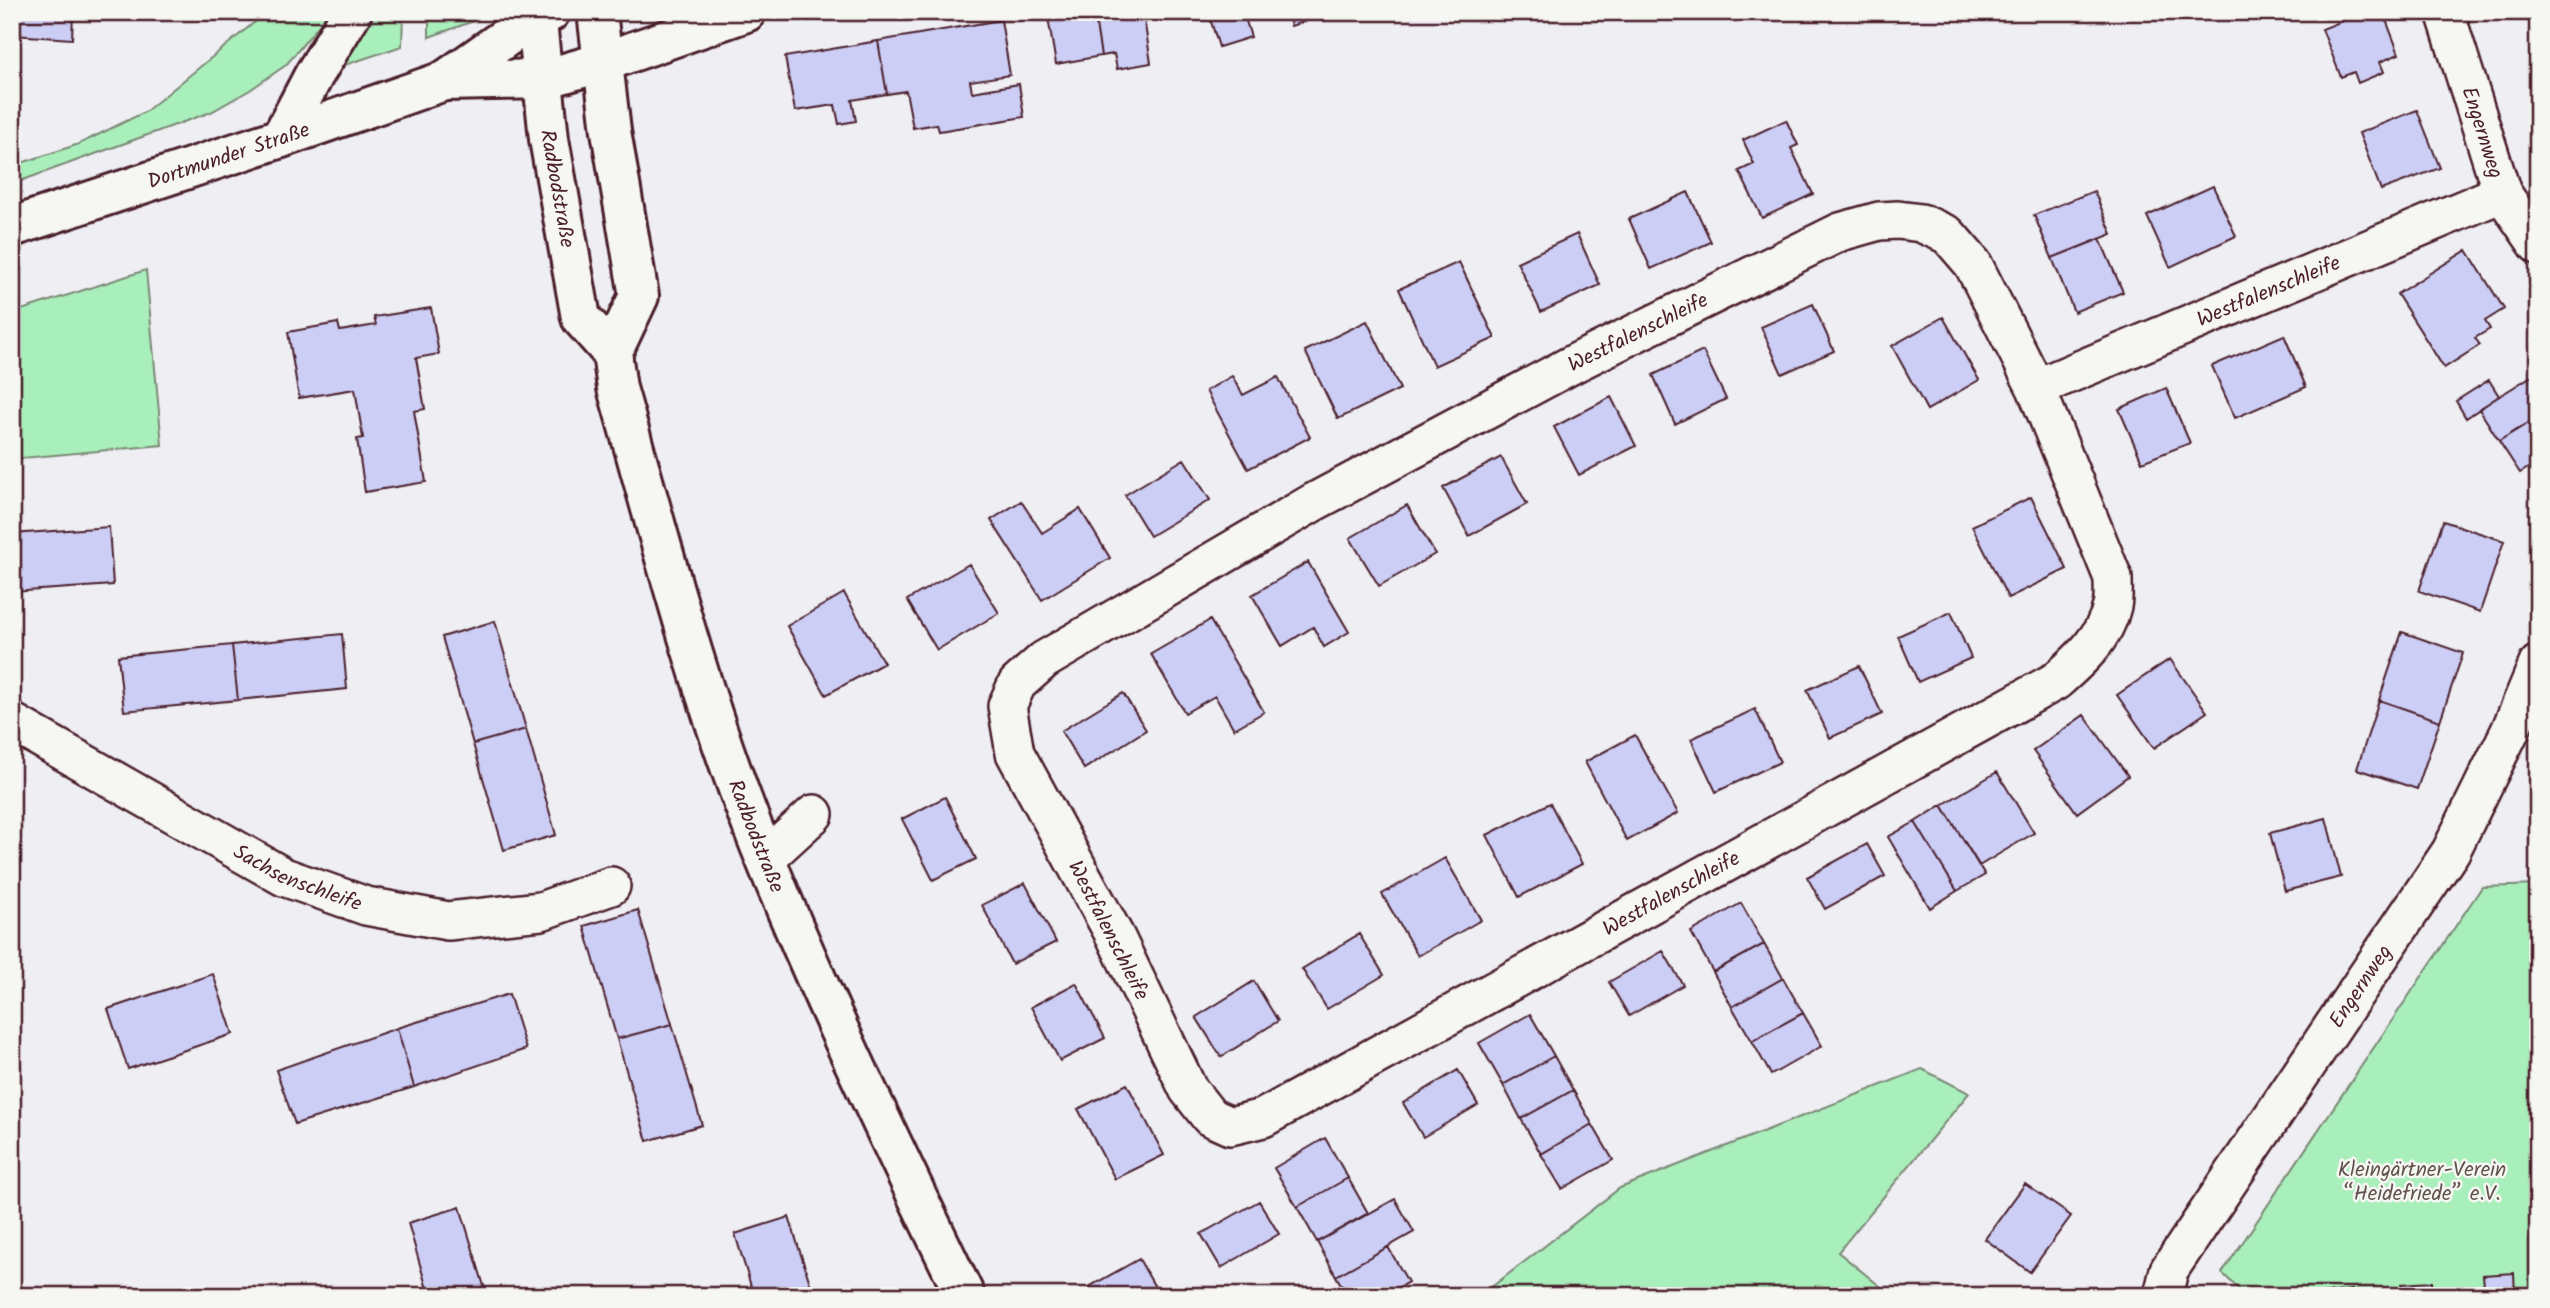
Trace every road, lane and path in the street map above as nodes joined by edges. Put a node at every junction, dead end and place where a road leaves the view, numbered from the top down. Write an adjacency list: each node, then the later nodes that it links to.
1 (352, 12): 9 (main road)
2 (597, 12): 6 (main road)
3 (746, 12): 6 (main road, Dortmunder Straße)
4 (541, 14): 7 (main road, Radbodstraße); 8 (main road, Dortmunder Straße)
5 (2449, 14): 10 (street, Engernweg)
6 (603, 62): 7 (main road, Dortmunder Straße); 13 (main road)
7 (544, 79): 8 (main road, Dortmunder Straße); 13 (main road, Radbodstraße)
8 (444, 81): 9 (main road, Dortmunder Straße)
9 (281, 138): 11 (main road, Dortmunder Straße)
10 (2501, 193): 12 (street, Engernweg); 14 (street, Westfalenschleife)
11 (12, 227)
12 (2538, 245)
13 (612, 354): 18 (main road, Radbodstraße)
14 (2036, 388): 14 (street, Westfalenschleife)
15 (2538, 664): 21 (street, Engernweg)
16 (12, 722): 19 (street, Sachsenschleife)
17 (814, 814): 18 (street)
18 (766, 858): 20 (main road, Radbodstraße)
19 (611, 886)
20 (965, 1296)
21 (2163, 1296)

